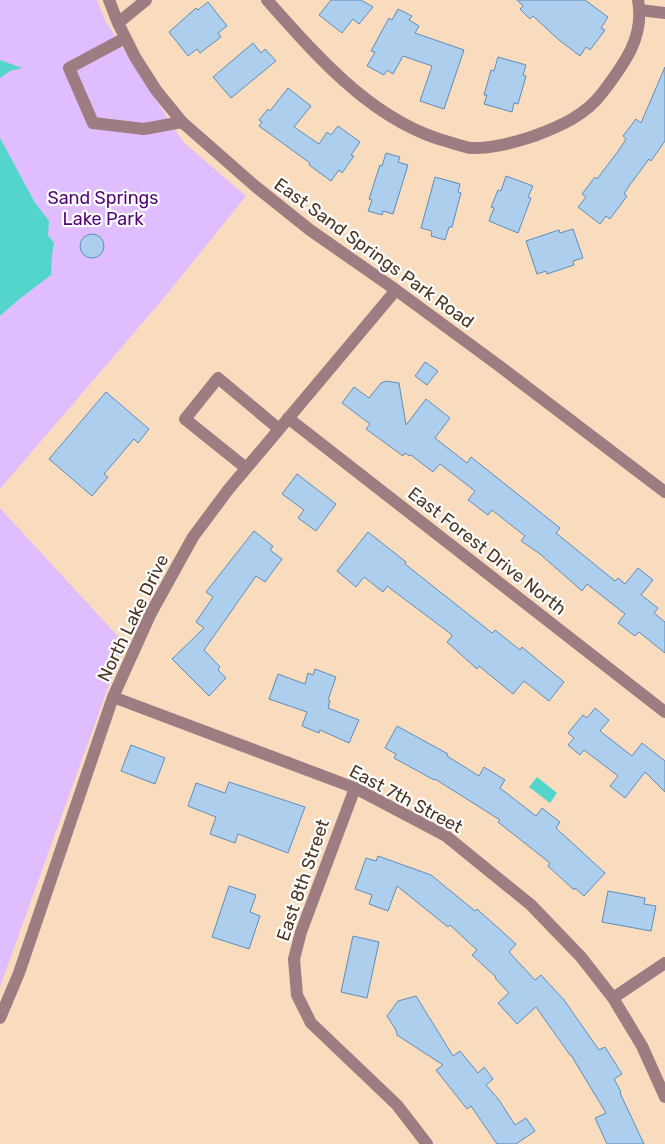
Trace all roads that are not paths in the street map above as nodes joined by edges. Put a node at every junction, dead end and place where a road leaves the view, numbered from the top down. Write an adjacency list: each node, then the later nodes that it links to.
1 (109, 0): 6 (street, East Sand Springs Park Road)
2 (146, 0): 6 (street)
3 (267, 0): 4 (street)
4 (639, 5): 5 (street)
5 (665, 13)
6 (118, 23): 7 (street, East Sand Springs Park Road)
7 (125, 38): 8 (street, East Sand Springs Park Road); 8 (street)
8 (182, 122): 9 (street, East Sand Springs Park Road)
9 (396, 290): 10 (street, North Lake Drive); 13 (street, East Sand Springs Park Road)
10 (288, 418): 11 (street, North Lake Drive); 15 (street, East Forest Drive North)
11 (279, 429): 12 (street, North Lake Drive); 12 (street)
12 (246, 468): 14 (street, North Lake Drive)
13 (665, 492)
14 (113, 697): 16 (street, East 7th Street); 19 (street, North Lake Drive)
15 (665, 712)
16 (355, 788): 18 (street, East 7th Street); 21 (street, East 8th Street)
17 (665, 963): 18 (street)
18 (613, 998): 20 (street, East 7th Street)
19 (0, 1018)
20 (665, 1097)
21 (427, 1144)

